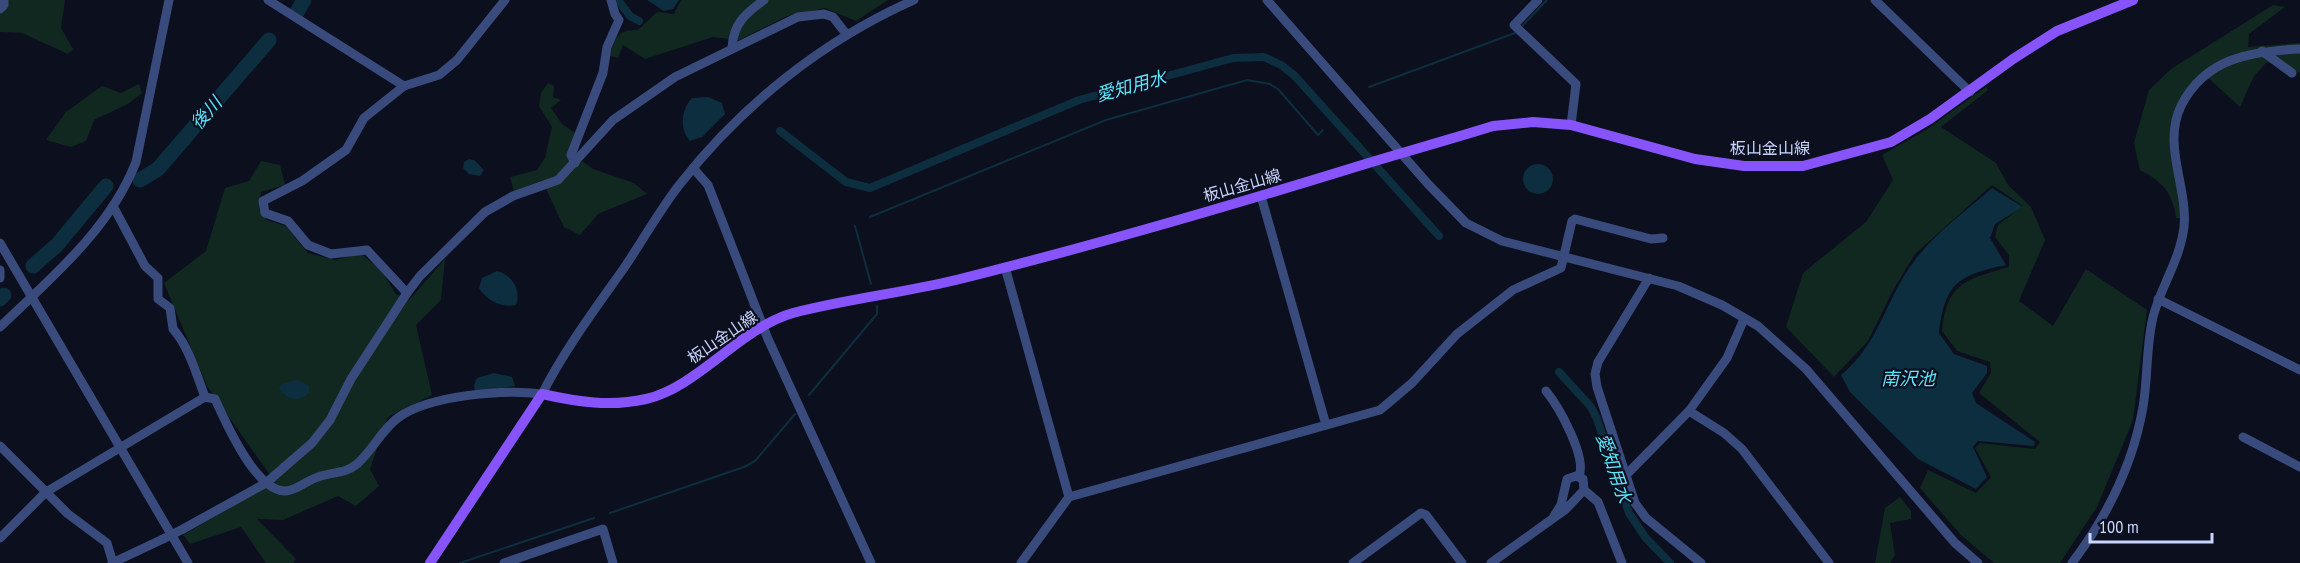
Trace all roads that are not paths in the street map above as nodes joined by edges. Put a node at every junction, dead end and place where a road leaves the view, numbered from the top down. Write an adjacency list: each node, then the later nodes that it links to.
1 (4, 0): 12 (street)
2 (169, 0): 25 (street)
3 (267, 0): 18 (street)
4 (505, 0): 18 (street)
5 (611, 0): 22 (street)
6 (764, 0): 14 (street)
7 (914, 0): 13 (street)
8 (1267, 0): 21 (street)
9 (1538, 0): 20 (street)
10 (1875, 0): 19 (street)
11 (2133, 0): 19 (main road, 板山金山線)
12 (0, 9)
13 (847, 35): 14 (street); 23 (street)
14 (732, 48): 22 (street)
15 (2300, 49): 16 (street)
16 (2262, 51): 17 (street); 35 (street)
17 (2292, 74)
18 (404, 86): 33 (street)
19 (1970, 92): 20 (main road, 板山金山線)
20 (1572, 125): 21 (main road, 板山金山線)
21 (1402, 154): 24 (main road, 板山金山線); 28 (street)
22 (574, 163): 33 (street)
23 (693, 168): 37 (street); 41 (street)
24 (1261, 196): 29 (main road, 板山金山線); 44 (street)
25 (113, 206): 34 (street); 42 (street)
26 (1663, 238): 28 (street)
27 (0, 243): 34 (street)
28 (1564, 257): 32 (street); 44 (street)
29 (1005, 267): 37 (main road, 板山金山線); 54 (street)
30 (0, 270): 31 (street)
31 (0, 278)
32 (1649, 278): 36 (street); 50 (street)
33 (407, 293): 51 (street)
34 (32, 296): 38 (street); 47 (street)
35 (2158, 299): 39 (street); 71 (street)
36 (1744, 319): 43 (street); 70 (street)
37 (763, 325): 41 (main road, 板山金山線); 62 (street)
38 (0, 327)
39 (2300, 370)
40 (1546, 391): 49 (street)
41 (542, 394): 51 (street); 59 (main road)
42 (205, 397): 47 (street); 51 (street)
43 (1689, 411): 50 (street); 69 (street)
44 (1326, 425): 54 (street)
45 (2243, 438): 48 (street)
46 (0, 446): 53 (street)
47 (120, 448): 53 (street); 58 (street)
48 (2300, 467)
49 (1579, 476): 52 (street); 55 (street)
50 (1625, 476): 68 (street)
51 (266, 483): 57 (street, bridge)
52 (1584, 490): 55 (street); 67 (street)
53 (46, 492): 56 (street); 57 (street)
54 (1069, 497): 63 (street)
55 (1554, 516): 66 (street)
56 (0, 538)
57 (113, 563)
58 (188, 563)
59 (430, 563)
60 (504, 563): 61 (street)
61 (613, 563)
62 (871, 563)
63 (1021, 563)
64 (1353, 563): 65 (street)
65 (1462, 563)
66 (1491, 563)
67 (1622, 563)
68 (1701, 563)
69 (1829, 563)
70 (1978, 563)
71 (2072, 563)

